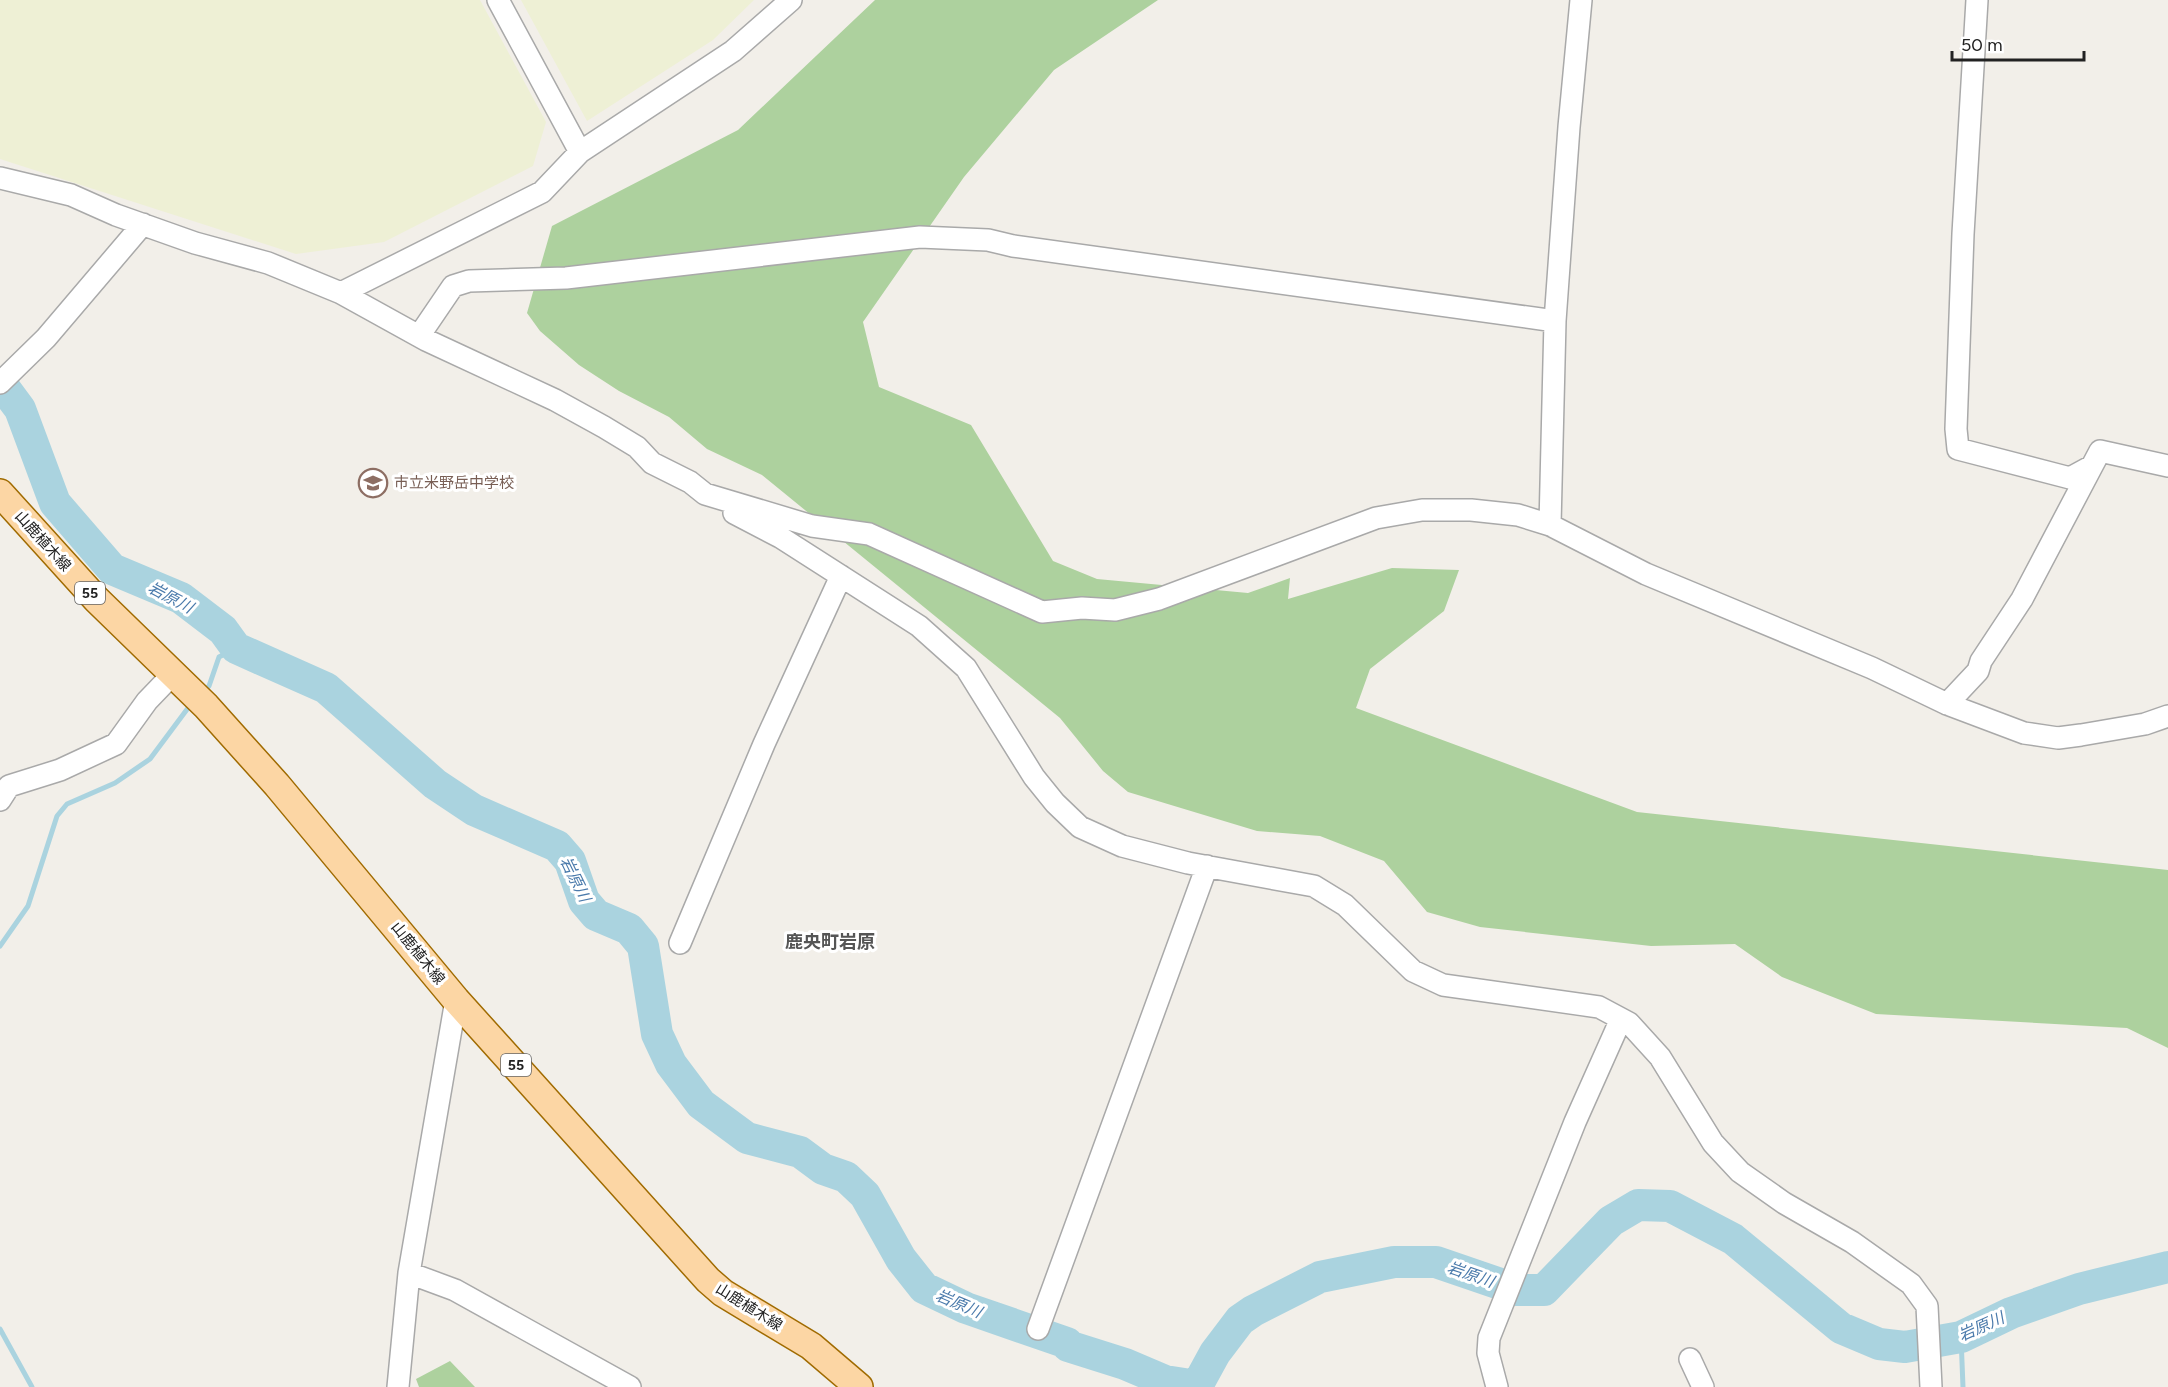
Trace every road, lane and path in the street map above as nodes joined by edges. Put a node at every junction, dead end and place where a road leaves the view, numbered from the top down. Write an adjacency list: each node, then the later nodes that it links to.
1 (498, 0): 5 (street)
2 (791, 0): 5 (street)
3 (1581, 0): 9 (street)
4 (1977, 0): 12 (street)
5 (580, 152): 8 (street)
6 (0, 178): 7 (street)
7 (143, 224): 8 (street); 11 (street)
8 (341, 293): 10 (street)
9 (1555, 321): 10 (street); 16 (street)
10 (419, 336): 15 (street)
11 (0, 383)
12 (2092, 466): 13 (street); 19 (street)
13 (2168, 466)
14 (0, 493): 18 (main road, 山鹿植木線 / 55)
15 (705, 494): 16 (street); 17 (street)
16 (1550, 525): 19 (street)
17 (841, 576): 22 (street); 23 (street)
18 (178, 681): 21 (street); 24 (main road, 山鹿植木線 / 55)
19 (1947, 704): 20 (street)
20 (2168, 716)
21 (0, 800)
22 (1207, 866): 25 (street); 27 (street)
23 (680, 943)
24 (456, 1000): 26 (street); 32 (main road, 山鹿植木線 / 55)
25 (1621, 1019): 29 (street); 33 (street)
26 (409, 1274): 30 (street); 31 (street)
27 (1038, 1329)
28 (1690, 1359): 34 (street)
29 (1931, 1384)
30 (398, 1387)
31 (630, 1387)
32 (859, 1387)
33 (1497, 1387)
34 (1703, 1387)

